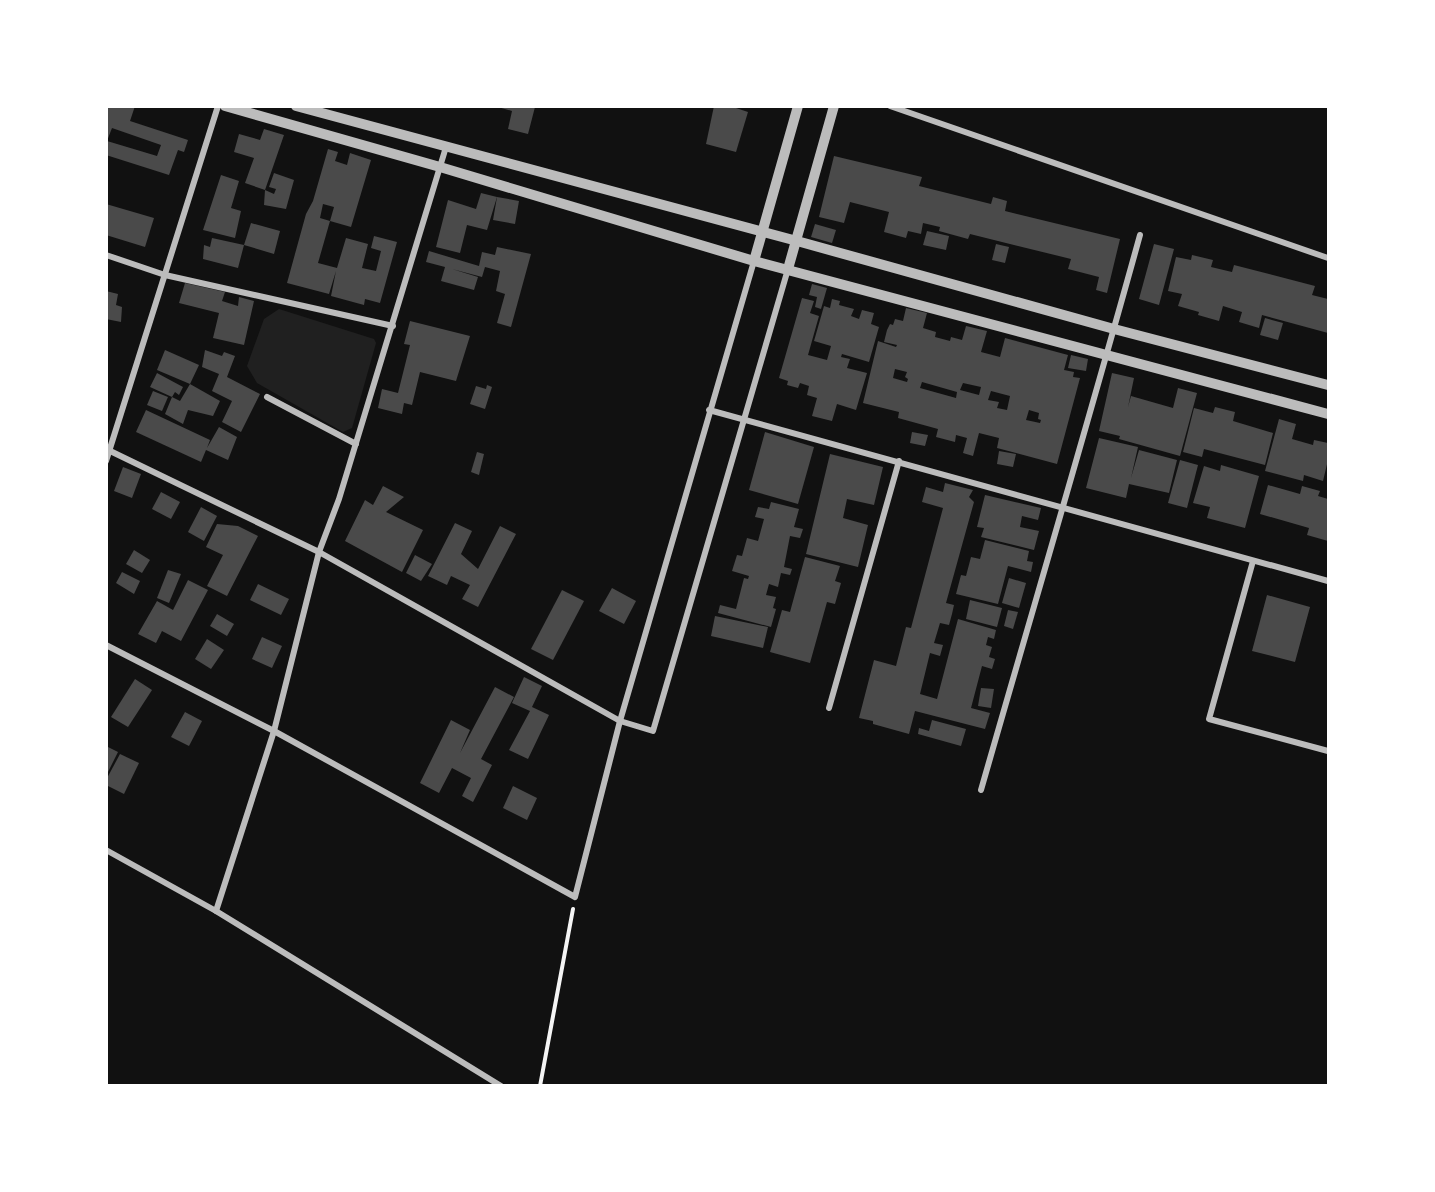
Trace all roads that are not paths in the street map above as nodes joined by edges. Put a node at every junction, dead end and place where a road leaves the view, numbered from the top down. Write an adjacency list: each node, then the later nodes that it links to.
1 (218, 106): 16 (street)
2 (225, 106): 8 (street)
3 (296, 106): 7 (street)
4 (798, 106): 9 (street)
5 (834, 106): 11 (street)
6 (890, 106): 13 (street)
7 (446, 147): 8 (street); 9 (street)
8 (440, 167): 14 (street); 17 (street)
9 (763, 231): 11 (street); 14 (street)
10 (1140, 235): 18 (street)
11 (796, 241): 15 (street); 18 (street)
12 (106, 255): 16 (street)
13 (1329, 258)
14 (754, 261): 15 (street); 22 (street)
15 (788, 269): 19 (street); 24 (street)
16 (165, 275): 17 (street); 26 (street)
17 (393, 326): 25 (street)
18 (1114, 329): 19 (street); 20 (street)
19 (1108, 355): 23 (street); 29 (street)
20 (1329, 385)
21 (267, 397): 25 (street)
22 (709, 410): 24 (street); 35 (street)
23 (1329, 414)
24 (743, 420): 28 (street); 35 (street)
25 (356, 444): 30 (street)
26 (108, 450): 27 (street); 30 (street)
27 (106, 461)
28 (899, 461): 29 (street); 34 (street)
29 (1062, 506): 31 (street); 38 (street)
30 (319, 552): 35 (street); 36 (street)
31 (1253, 561): 32 (street); 37 (street)
32 (1329, 581)
33 (106, 645): 36 (street)
34 (829, 708)
35 (620, 721): 36 (street)
36 (274, 731): 40 (street)
37 (1329, 751)
38 (981, 790)
39 (106, 850): 40 (street)
40 (216, 911): 41 (street)
41 (501, 1086)

